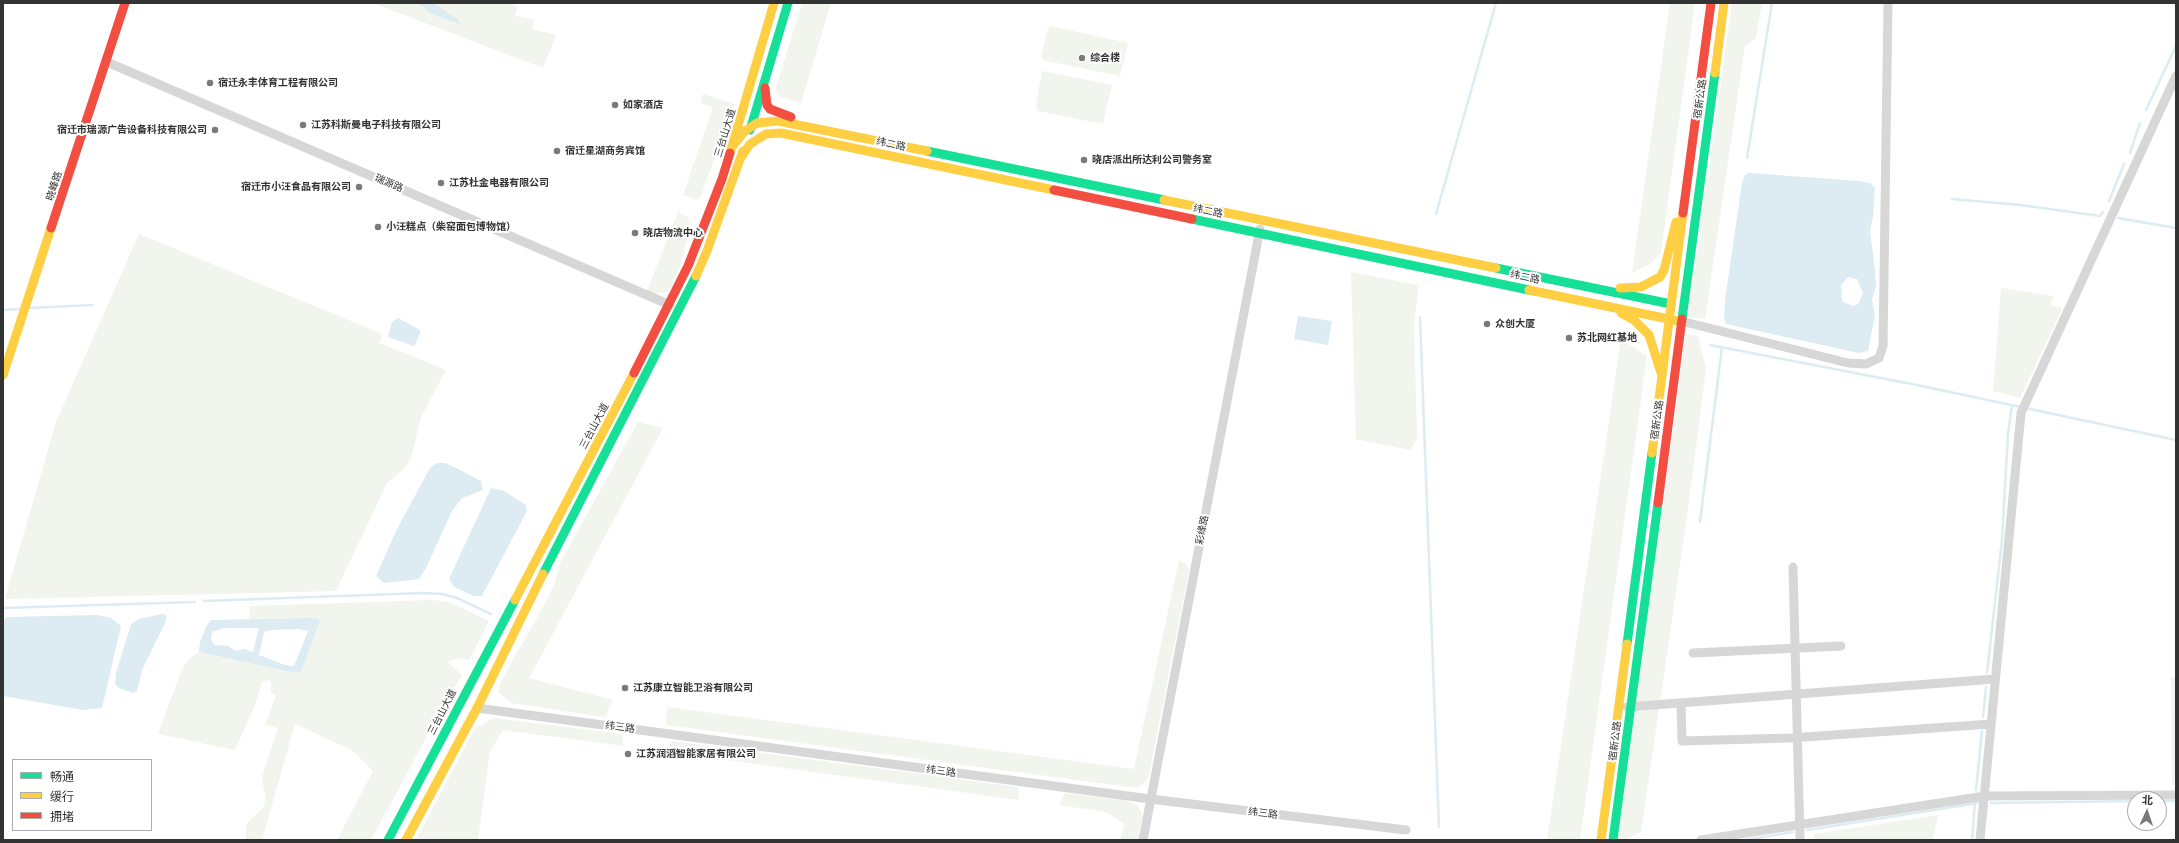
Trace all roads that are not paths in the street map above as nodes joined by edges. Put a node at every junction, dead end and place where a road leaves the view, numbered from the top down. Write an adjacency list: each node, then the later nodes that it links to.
1 (125, 3): 7 (main road, 晓峰路)
2 (774, 3): 13 (main road, 三台山大道)
3 (788, 3): 9 (main road)
4 (1711, 3): 11 (main road, 宿新公路)
5 (1724, 3): 22 (main road, 宿新公路)
6 (1888, 3): 22 (street)
7 (107, 62): 20 (street, 瑞源路); 23 (main road, 晓峰路)
8 (2176, 76): 29 (street)
9 (765, 79): 10 (main road); 12 (main road)
10 (751, 128): 12 (main road, 纬二路); 13 (main road, 纬二路); 14 (main road)
11 (1693, 138): 17 (main road); 19 (main road, 宿新公路)
12 (881, 142): 15 (main road, 纬二路)
13 (732, 147): 20 (main road, 三台山大道)
14 (740, 159): 16 (main road, 纬二路); 33 (main road)
15 (1262, 220): 16 (street, 彩缘路); 17 (main road, 纬二路)
16 (1259, 233): 18 (main road, 纬二路); 39 (street, 彩缘路)
17 (1584, 286): 19 (main road, 纬二路)
18 (1563, 297): 21 (main road, 纬二路); 24 (main road)
19 (1671, 304): 21 (main road, 宿新公路)
20 (670, 305): 42 (main road, 三台山大道)
21 (1669, 319): 22 (main road, 纬二路); 24 (main road, 宿新公路)
22 (1681, 321): 32 (main road, 宿新公路)
23 (3, 375)
24 (1662, 375): 34 (main road, 宿新公路)
25 (1793, 567): 27 (street)
26 (1841, 646): 27 (street)
27 (1794, 650): 28 (street); 30 (street)
28 (1693, 653)
29 (1995, 679): 30 (street); 35 (street)
30 (1796, 694): 31 (street); 36 (street)
31 (1681, 703): 32 (street); 36 (street)
32 (1630, 707): 34 (street); 46 (main road, 宿新公路)
33 (477, 708): 39 (street, 纬三路); 43 (main road)
34 (1618, 708): 45 (main road, 宿新公路)
35 (1991, 724): 36 (street); 38 (street)
36 (1797, 738): 40 (street)
37 (2176, 795): 38 (street)
38 (1985, 796): 40 (street); 49 (street)
39 (1150, 800): 41 (street, 纬三路); 44 (street, 彩缘路)
40 (1800, 825): 47 (street); 48 (street)
41 (1406, 830)
42 (388, 840)
43 (406, 840)
44 (1143, 840)
45 (1601, 840)
46 (1613, 840)
47 (1701, 840)
48 (1800, 840)
49 (1980, 840)

